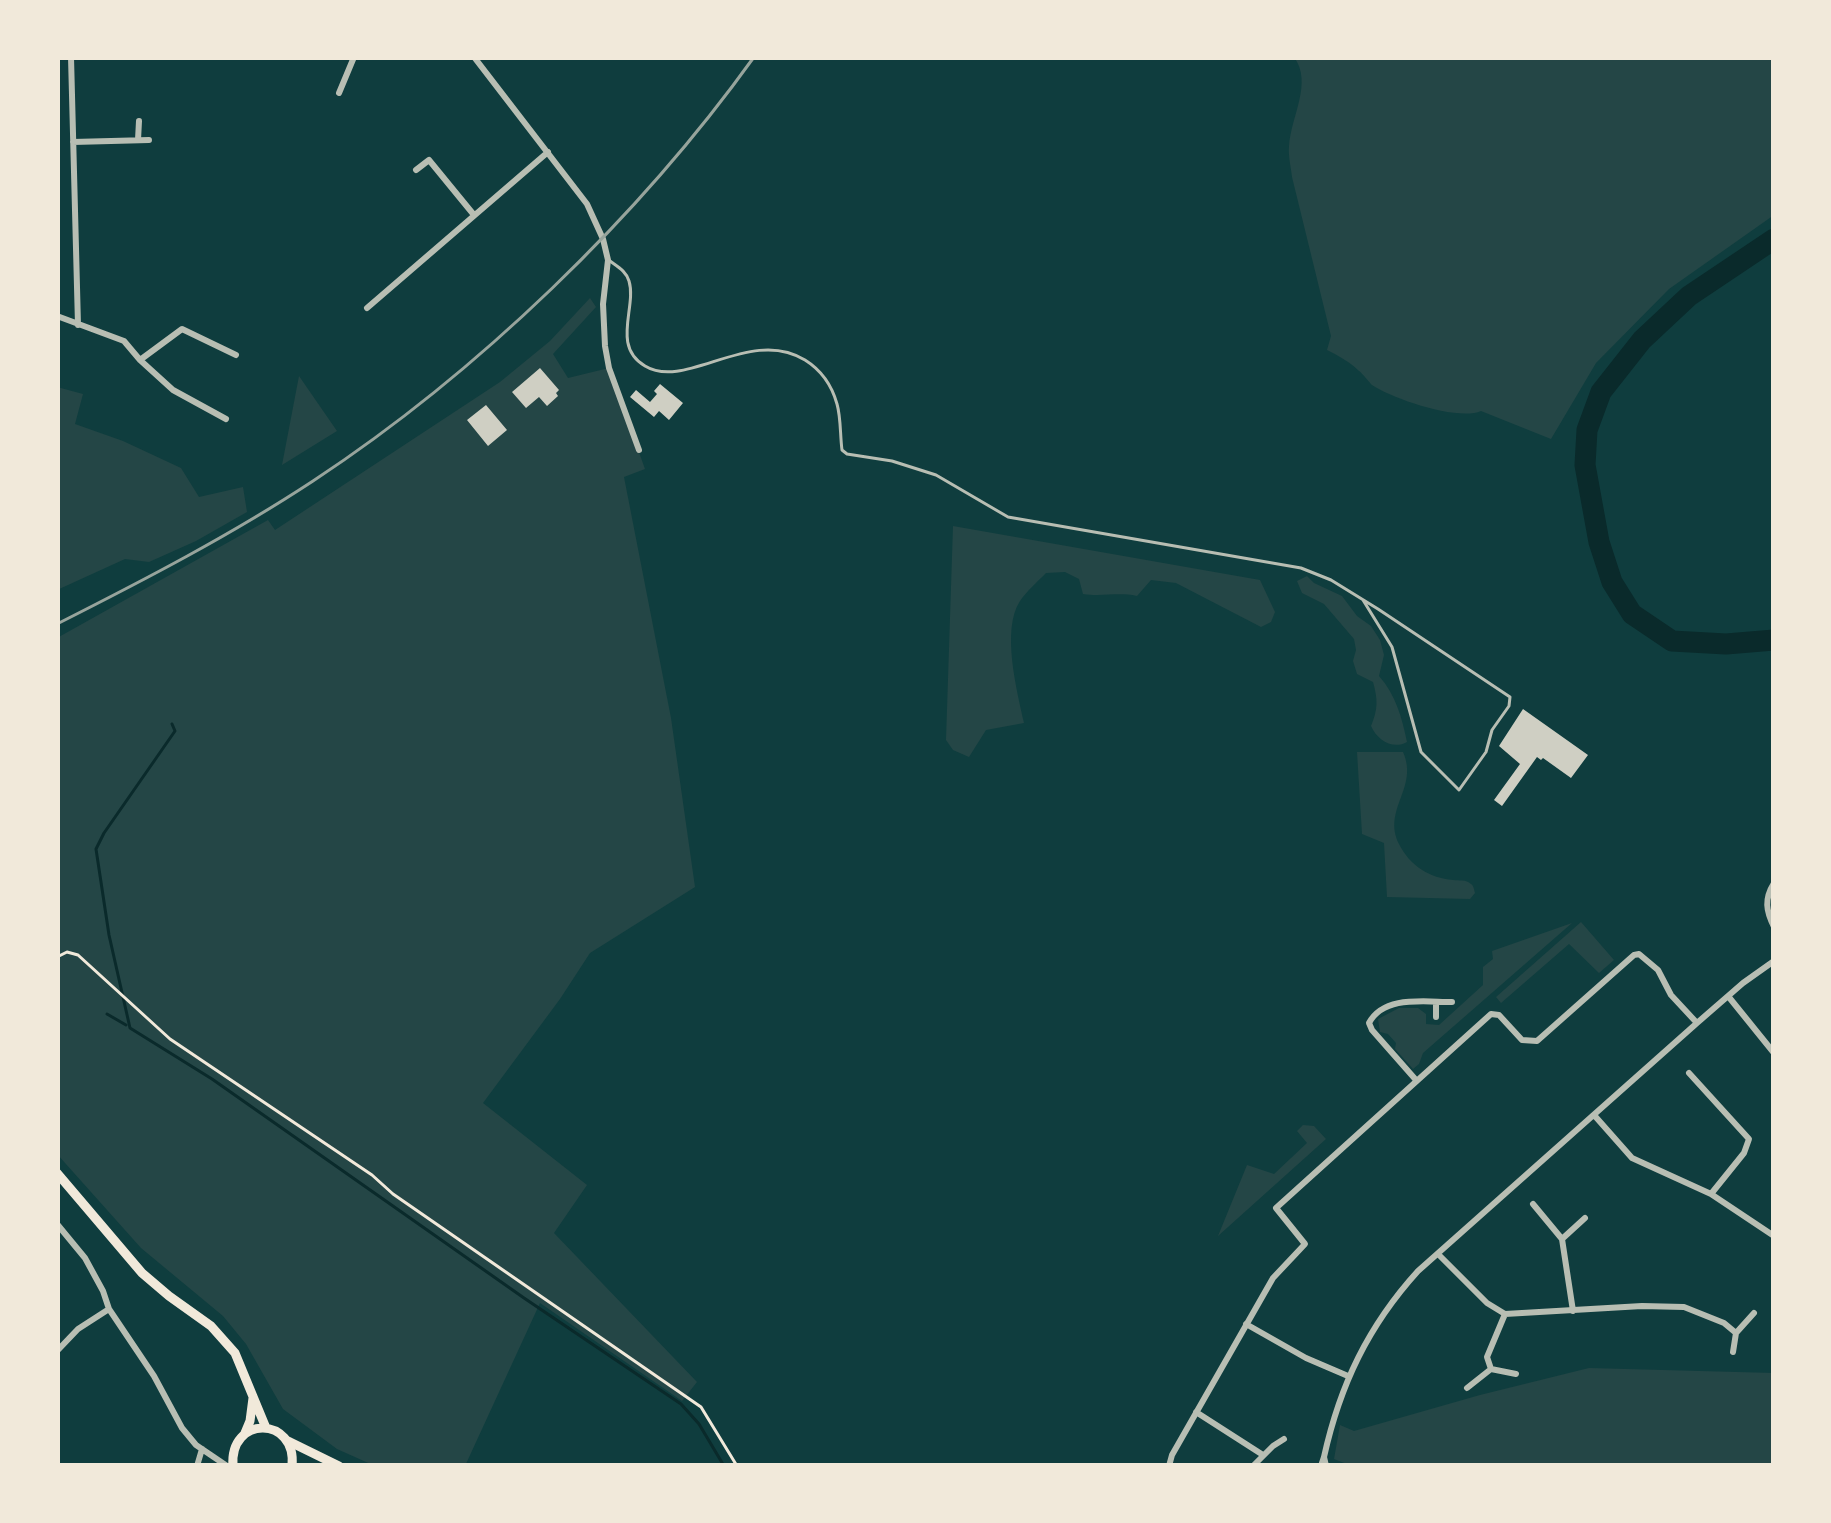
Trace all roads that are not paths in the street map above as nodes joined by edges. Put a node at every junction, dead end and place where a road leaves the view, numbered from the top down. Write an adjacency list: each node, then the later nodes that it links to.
1 (71, 57): 8 (street)
2 (473, 57): 9 (street)
3 (351, 58): 4 (street)
4 (339, 93)
5 (139, 121): 6 (street)
6 (138, 140): 7 (street); 8 (street)
7 (149, 140)
8 (73, 142): 15 (street)
9 (548, 152): 11 (street); 12 (street)
10 (416, 170): 11 (street)
11 (475, 215): 13 (street)
12 (608, 260): 19 (street); 20 (lane)
13 (367, 308)
14 (57, 316): 15 (street)
15 (78, 325): 17 (street)
16 (236, 355): 17 (street)
17 (140, 360): 18 (street)
18 (226, 419)
19 (639, 450)
20 (1363, 599): 20 (lane)
21 (1774, 883): 22 (street)
22 (1774, 927)
23 (1774, 961): 24 (street)
24 (1728, 996): 28 (street); 29 (street)
25 (1436, 1002): 26 (street); 27 (street); 31 (street)
26 (1452, 1002)
27 (1436, 1017)
28 (1696, 1023): 31 (street); 32 (street)
29 (1774, 1053)
30 (1689, 1073): 34 (street)
31 (1416, 1081): 45 (street)
32 (1594, 1114): 34 (street); 40 (street)
33 (57, 1173): 53 (main road)
34 (1711, 1194): 38 (street)
35 (1533, 1204): 39 (street)
36 (1585, 1218): 39 (street)
37 (57, 1224): 41 (street)
38 (1774, 1236)
39 (1562, 1239): 42 (street)
40 (1438, 1254): 43 (street); 51 (street)
41 (109, 1309): 47 (street); 60 (street)
42 (1573, 1311): 43 (street); 46 (street)
43 (1504, 1313): 49 (street)
44 (1754, 1313): 46 (street)
45 (1246, 1324): 51 (street); 54 (street)
46 (1736, 1333): 48 (street)
47 (57, 1351)
48 (1733, 1352)
49 (1491, 1369): 50 (street); 52 (street)
50 (1516, 1374)
51 (1348, 1376): 63 (street)
52 (1467, 1388)
53 (254, 1393): 55 (main road); 56 (main road)
54 (1196, 1412): 61 (street); 69 (street)
55 (266, 1428): 56 (main road); 58 (main road)
56 (244, 1433): 59 (main road)
57 (1284, 1439): 61 (street)
58 (288, 1441): 62 (main road); 66 (main road)
59 (233, 1449): 60 (street); 65 (main road)
60 (205, 1452): 64 (street); 65 (street)
61 (1263, 1455): 70 (street)
62 (322, 1460): 67 (main road); 68 (main road)
63 (1324, 1463)
64 (196, 1466)
65 (230, 1466)
66 (292, 1466)
67 (310, 1466)
68 (339, 1466)
69 (1169, 1466)
70 (1253, 1466)

